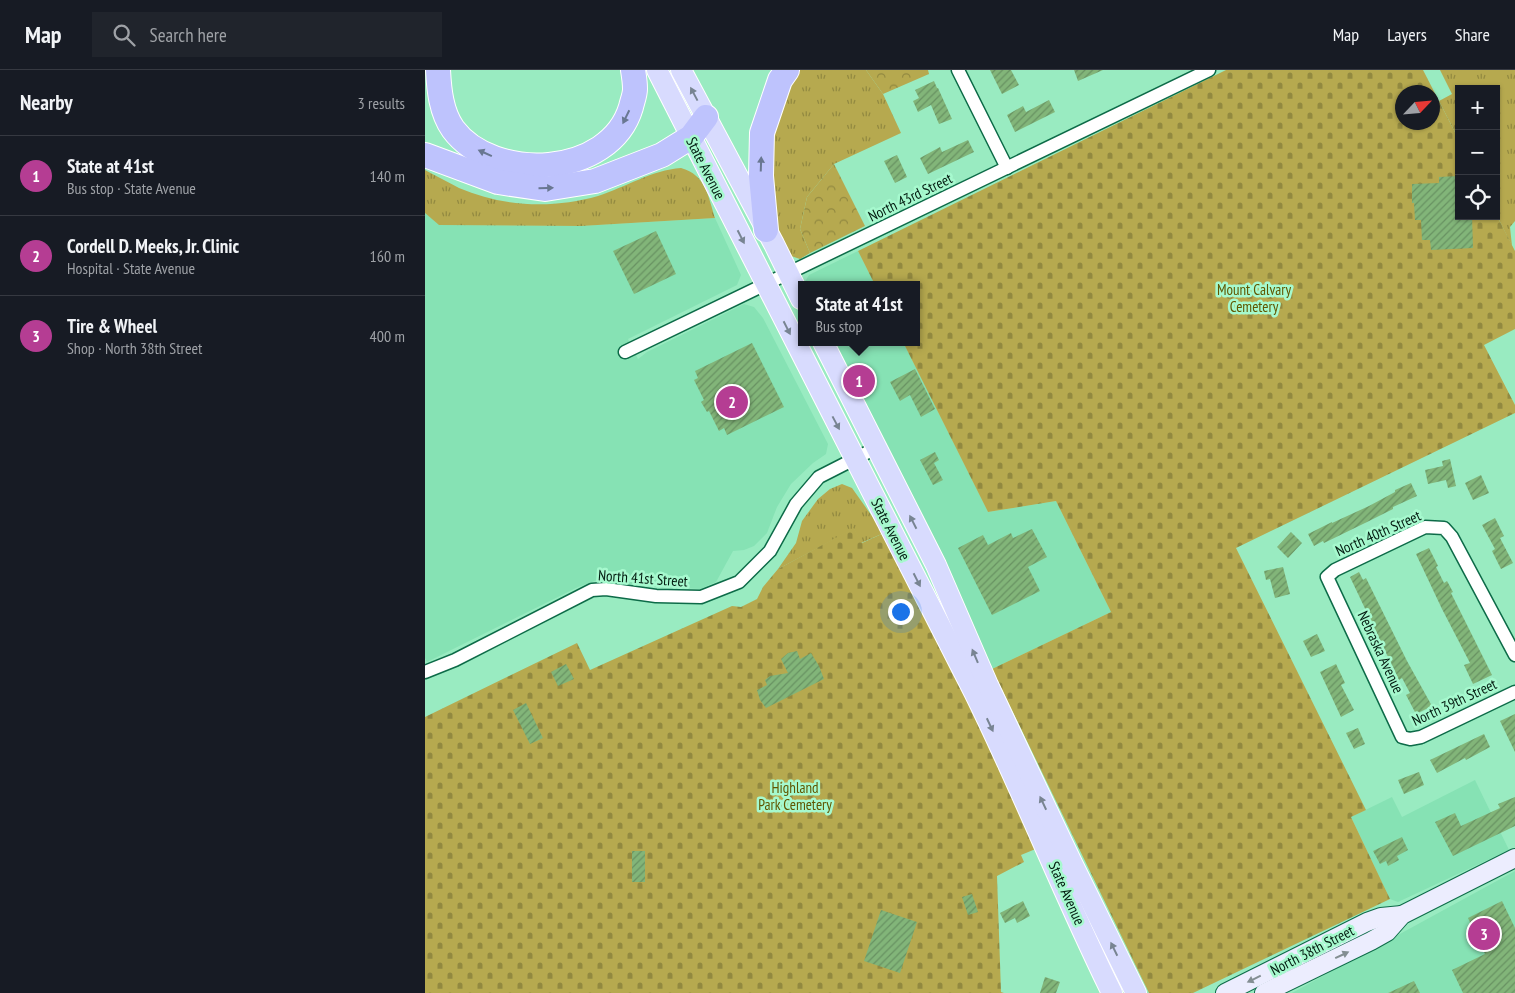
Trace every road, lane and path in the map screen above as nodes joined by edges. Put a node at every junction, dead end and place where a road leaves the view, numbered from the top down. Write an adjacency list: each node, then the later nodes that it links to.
1 (438, 70): 2 (highway, one-way to 1)
2 (633, 70)
3 (657, 70): 9 (main road, State Avenue)
4 (681, 70): 8 (main road, State Avenue, one-way to 4)
5 (787, 70): 12 (highway, one-way to 5)
6 (958, 70): 11 (street)
7 (1209, 70): 11 (street, North 43rd Street)
8 (706, 117): 9 (highway); 12 (main road, State Avenue)
9 (691, 137): 10 (highway, one-way to 9); 14 (main road, State Avenue, one-way to 14)
10 (425, 155)
11 (1007, 168): 13 (street, North 43rd Street)
12 (766, 230): 13 (main road, State Avenue)
13 (788, 273): 14 (street, North 43rd Street); 15 (main road, State Avenue)
14 (765, 285): 17 (street, North 43rd Street); 19 (main road, State Avenue, one-way to 19)
15 (798, 293)
16 (825, 346): 18 (main road, State Avenue)
17 (625, 352)
18 (876, 448): 19 (street, North 41st Street); 28 (main road, State Avenue, one-way to 18)
19 (855, 458): 22 (street, North 41st Street); 27 (main road, State Avenue, one-way to 27)
20 (1327, 577): 21 (street, North 40th Street); 24 (street, Nebraska Avenue)
21 (1515, 655)
22 (425, 672)
23 (1515, 692): 24 (street, North 39th Street)
24 (1407, 739)
25 (1515, 858): 26 (main road, North 38th Street)
26 (1402, 916): 29 (main road, North 38th Street, one-way to 29); 30 (main road, North 38th Street, one-way to 26)
27 (1112, 993)
28 (1136, 993)
29 (1225, 993)
30 (1264, 993)

